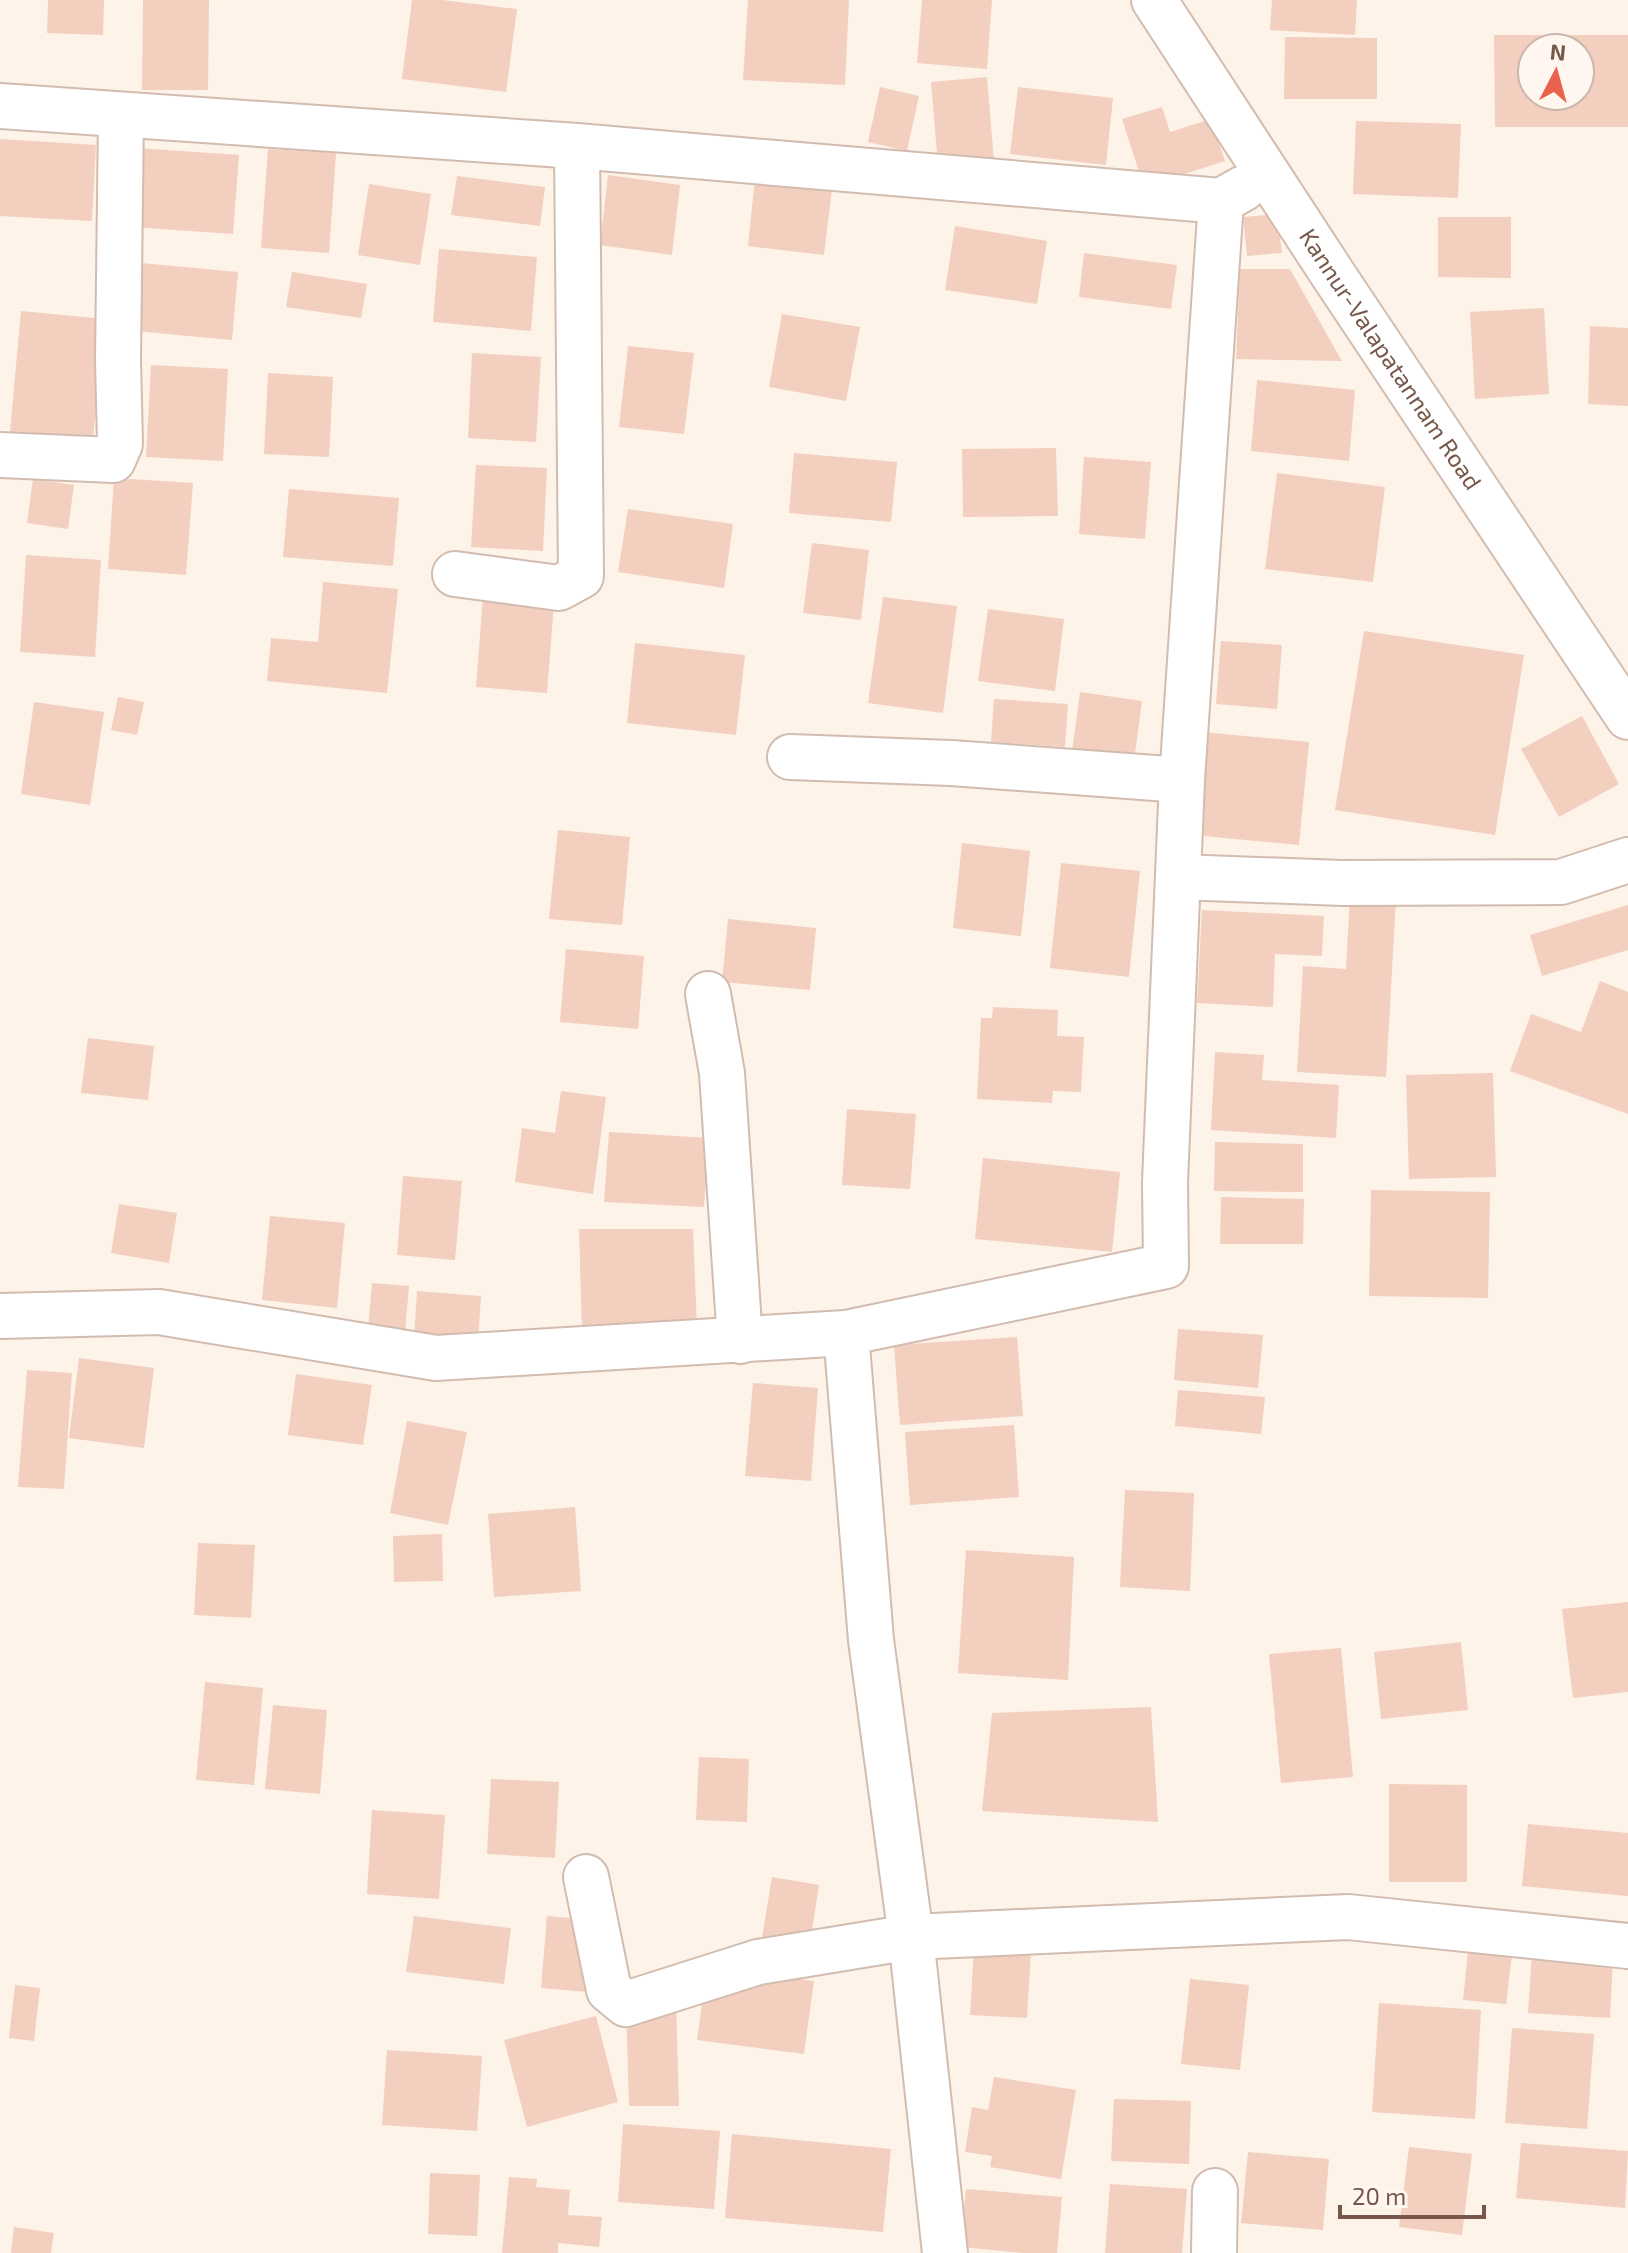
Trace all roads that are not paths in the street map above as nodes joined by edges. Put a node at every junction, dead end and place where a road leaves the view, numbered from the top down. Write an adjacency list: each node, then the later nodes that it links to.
1 (1154, 0): 5 (street, Kannur-Valapatannam Road)
2 (0, 106): 3 (street)
3 (121, 115): 4 (street); 7 (street)
4 (577, 146): 6 (street); 8 (street)
5 (1267, 174): 6 (street); 9 (street, Kannur-Valapatannam Road)
6 (1221, 201): 11 (street)
7 (0, 455)
8 (455, 574)
9 (1624, 703)
10 (790, 757): 11 (street)
11 (1182, 780): 13 (street)
12 (1628, 860): 13 (street)
13 (1179, 877): 16 (street)
14 (708, 994): 17 (street)
15 (0, 1316): 17 (street)
16 (846, 1333): 17 (street); 19 (street)
17 (740, 1341)
18 (586, 1877): 19 (street)
19 (911, 1937): 20 (street); 22 (street)
20 (1628, 1946)
21 (1215, 2191): 23 (street)
22 (945, 2253)
23 (1214, 2253)

